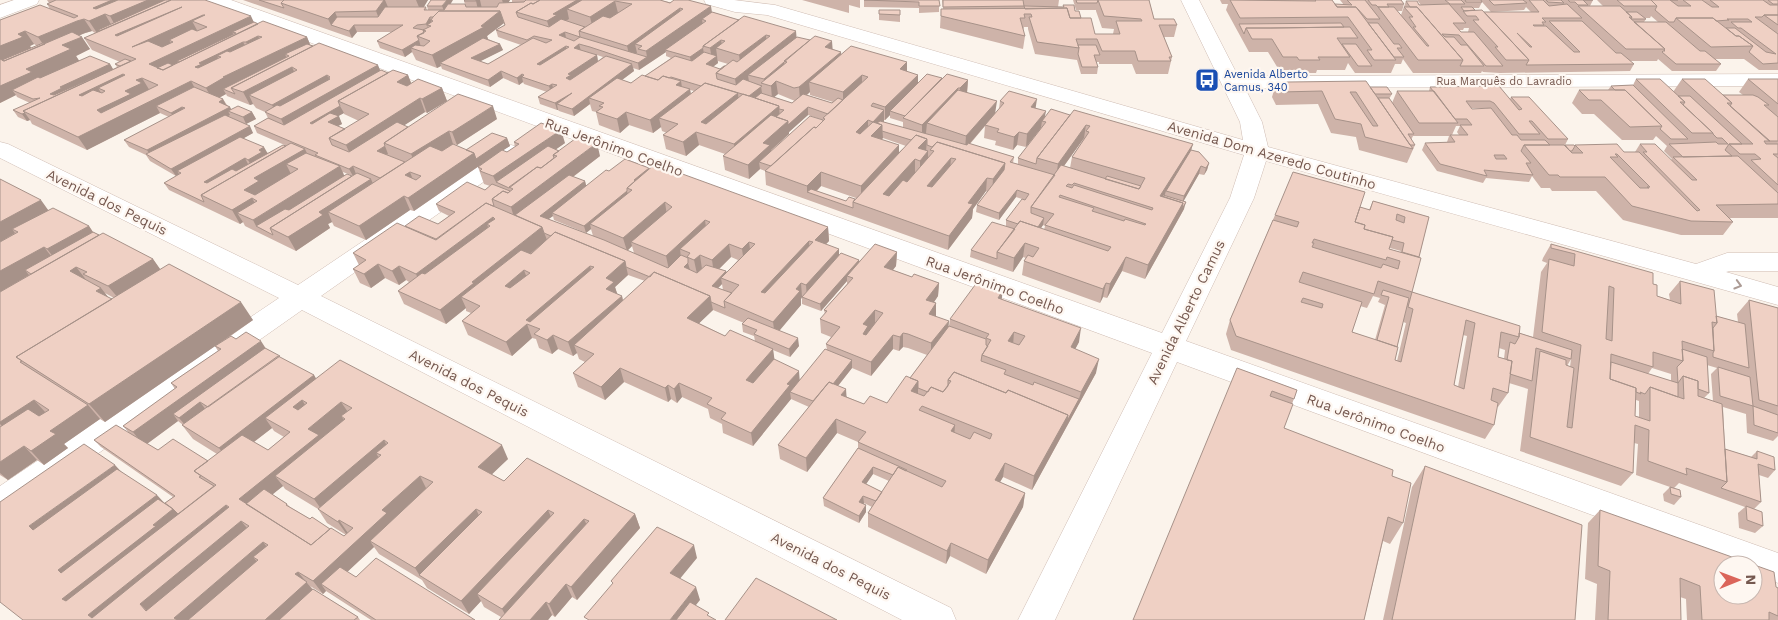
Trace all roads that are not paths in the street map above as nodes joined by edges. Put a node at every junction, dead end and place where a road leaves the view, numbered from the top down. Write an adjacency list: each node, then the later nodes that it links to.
1 (30, 0): 6 (street)
2 (213, 0): 9 (street, Rua Jerônimo Coelho)
3 (713, 0): 5 (street, Avenida Dom Azeredo Coutinho)
4 (1190, 0): 8 (street)
5 (762, 5): 11 (street, Avenida Dom Azeredo Coutinho)
6 (0, 12)
7 (1778, 80): 8 (street, Rua Marquês do Lavradio)
8 (1230, 82): 11 (street)
9 (552, 124): 15 (street); 16 (street, Rua Jerônimo Coelho)
10 (0, 149): 15 (street, Avenida dos Pequis)
11 (1257, 151): 13 (street, Avenida Dom Azeredo Coutinho); 16 (street, Avenida Alberto Camus)
12 (1778, 262): 13 (street)
13 (1697, 274): 14 (street, Avenida Dom Azeredo Coutinho, one-way to 14)
14 (1778, 296)
15 (301, 298): 17 (street); 19 (street, Avenida dos Pequis)
16 (1168, 348): 18 (street, Rua Jerônimo Coelho); 20 (street, Avenida Alberto Camus)
17 (0, 504)
18 (1778, 568)
19 (938, 620)
20 (1036, 620)

